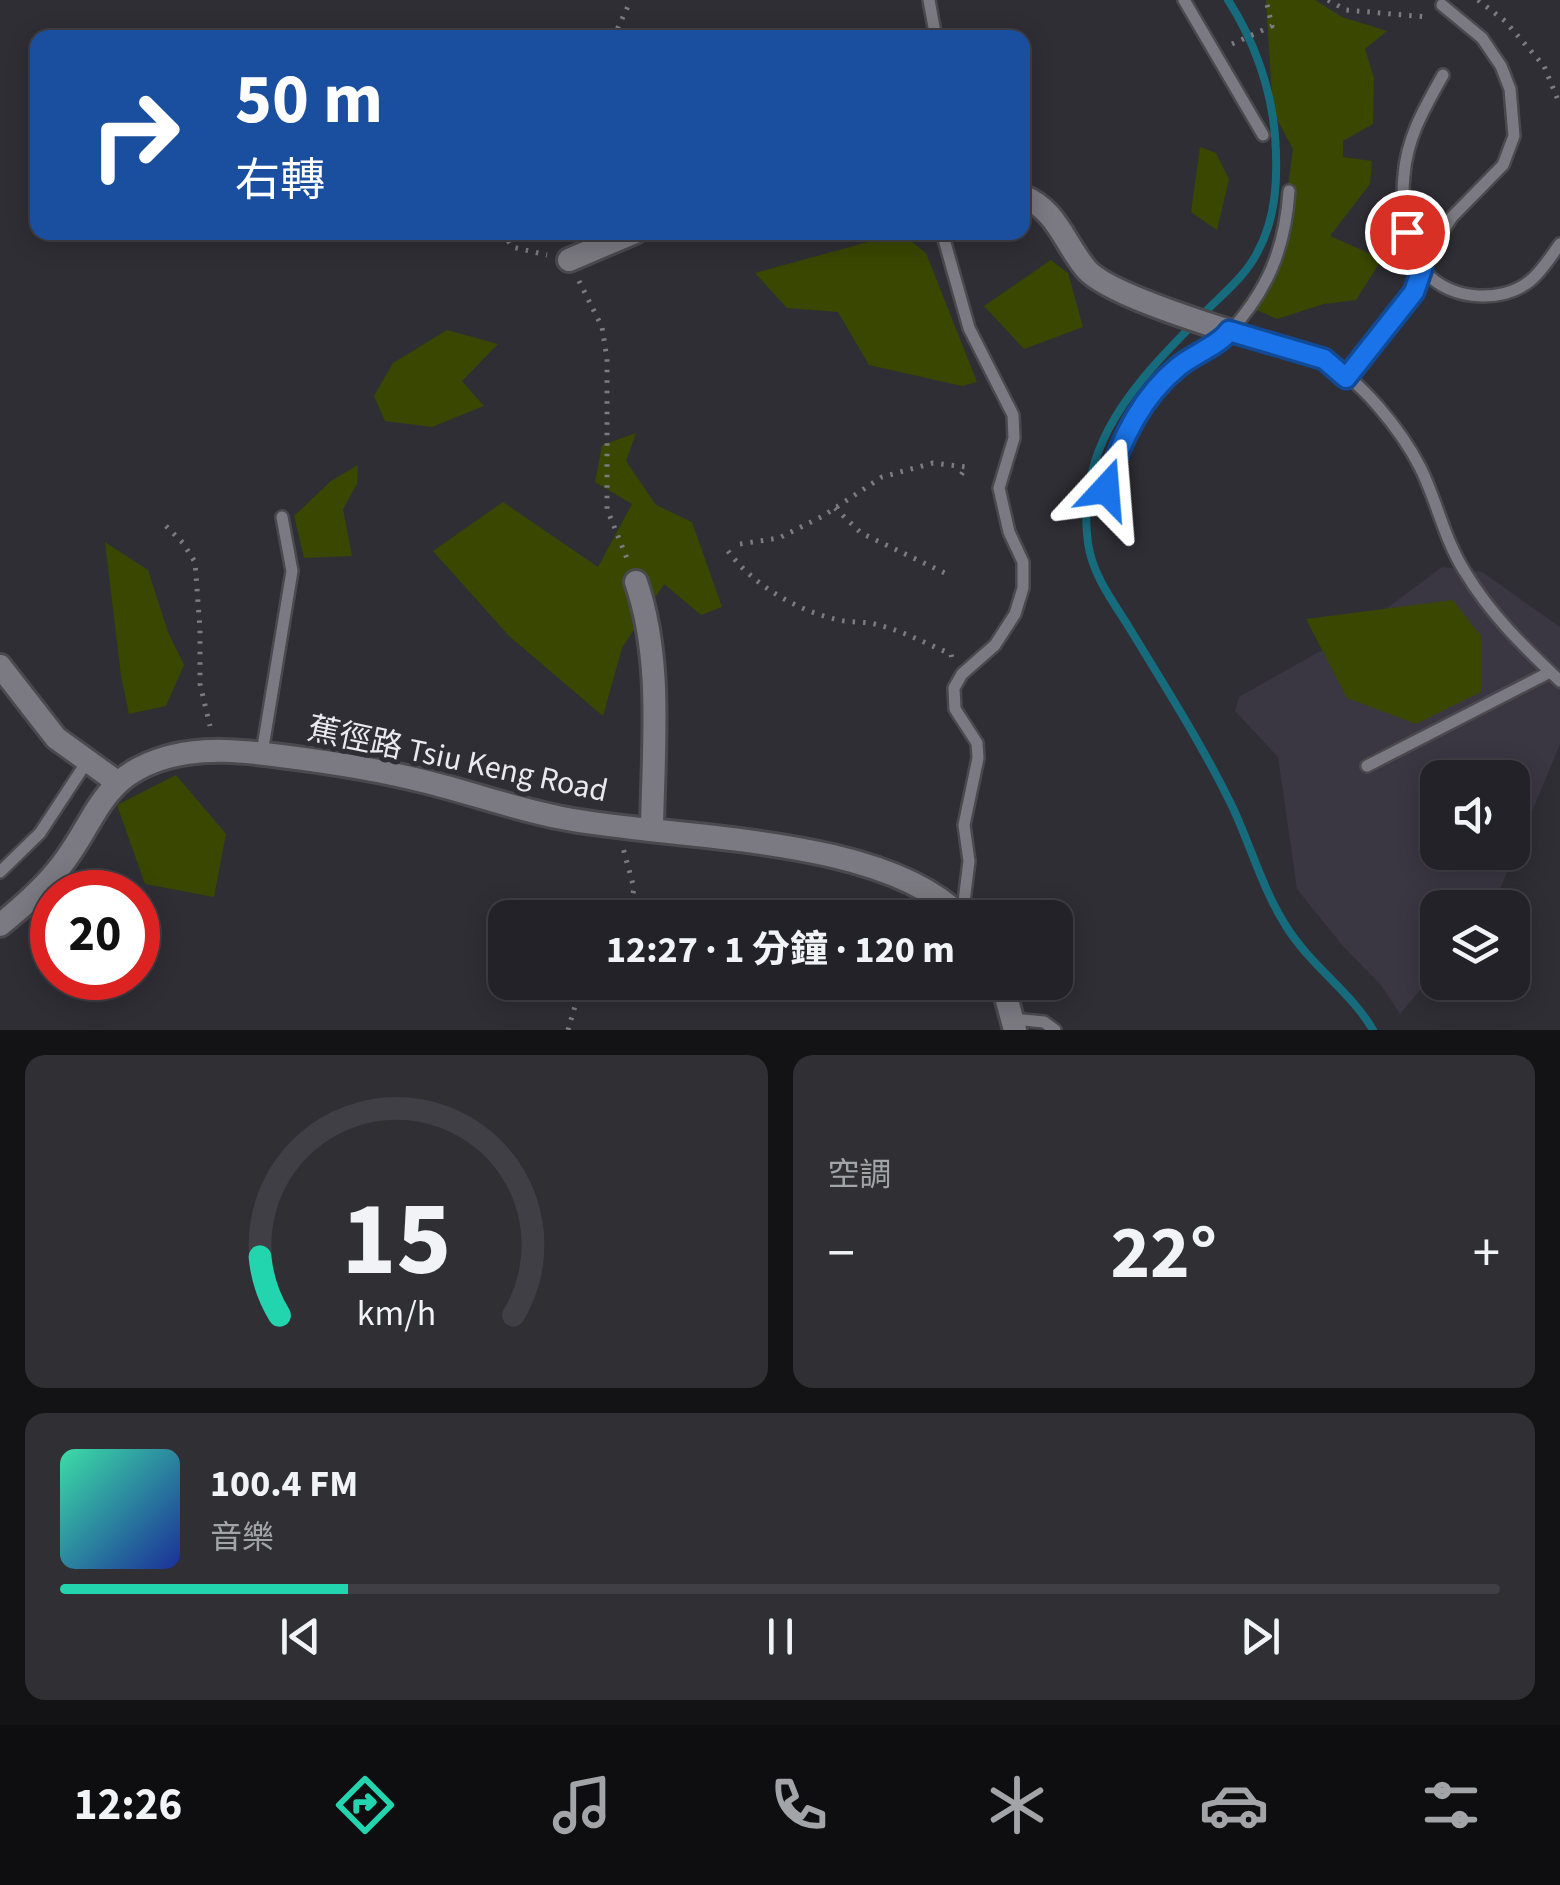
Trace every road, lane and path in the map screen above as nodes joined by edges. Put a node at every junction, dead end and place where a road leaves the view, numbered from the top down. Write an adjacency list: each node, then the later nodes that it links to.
1 (631, 0): 9 (path)
2 (929, 0): 10 (lane)
3 (1184, 0): 11 (lane)
4 (1266, 0): 11 (path)
5 (1328, 0): 8 (path)
6 (1478, 0): 13 (path)
7 (1442, 6): 22 (lane)
8 (1433, 18)
9 (617, 30)
10 (935, 30)
11 (1216, 52): 14 (lane)
12 (1443, 74): 22 (lane)
13 (1560, 105)
14 (1263, 135)
15 (1289, 190): 23 (lane)
16 (1030, 199): 23 (street)
17 (508, 240): 21 (path)
18 (616, 240): 21 (street)
19 (944, 240): 47 (lane)
20 (1560, 244): 22 (lane)
21 (569, 260): 33 (path)
22 (1422, 269): 24 (lane)
23 (1225, 330): 24 (lane); 26 (lane)
24 (1346, 378): 36 (lane)
25 (958, 480): 27 (path)
26 (1106, 489)
27 (835, 508): 30 (path); 32 (path)
28 (282, 517): 38 (lane)
29 (166, 526): 37 (path)
30 (740, 544)
31 (728, 551): 35 (path)
32 (945, 573)
33 (636, 582): 43 (street)
34 (0, 666): 39 (street)
35 (954, 667)
36 (1555, 676): 40 (lane)
37 (212, 734)
38 (262, 753): 41 (street, 蕉徑路 Tsiu Keng Road); 42 (street, 蕉徑路 Tsiu Keng Road)
39 (86, 763): 41 (street); 44 (lane)
40 (1367, 766)
41 (117, 782): 48 (street, 蕉徑路 Tsiu Keng Road)
42 (616, 826): 43 (street, 蕉徑路 Tsiu Keng Road); 45 (path)
43 (652, 830): 46 (street, 蕉徑路 Tsiu Keng Road)
44 (0, 872)
45 (632, 900)
46 (940, 900)
47 (964, 900)
48 (0, 925)
49 (577, 1000): 51 (path)
50 (1014, 1024): 52 (lane)
51 (568, 1030)
52 (1055, 1030)

